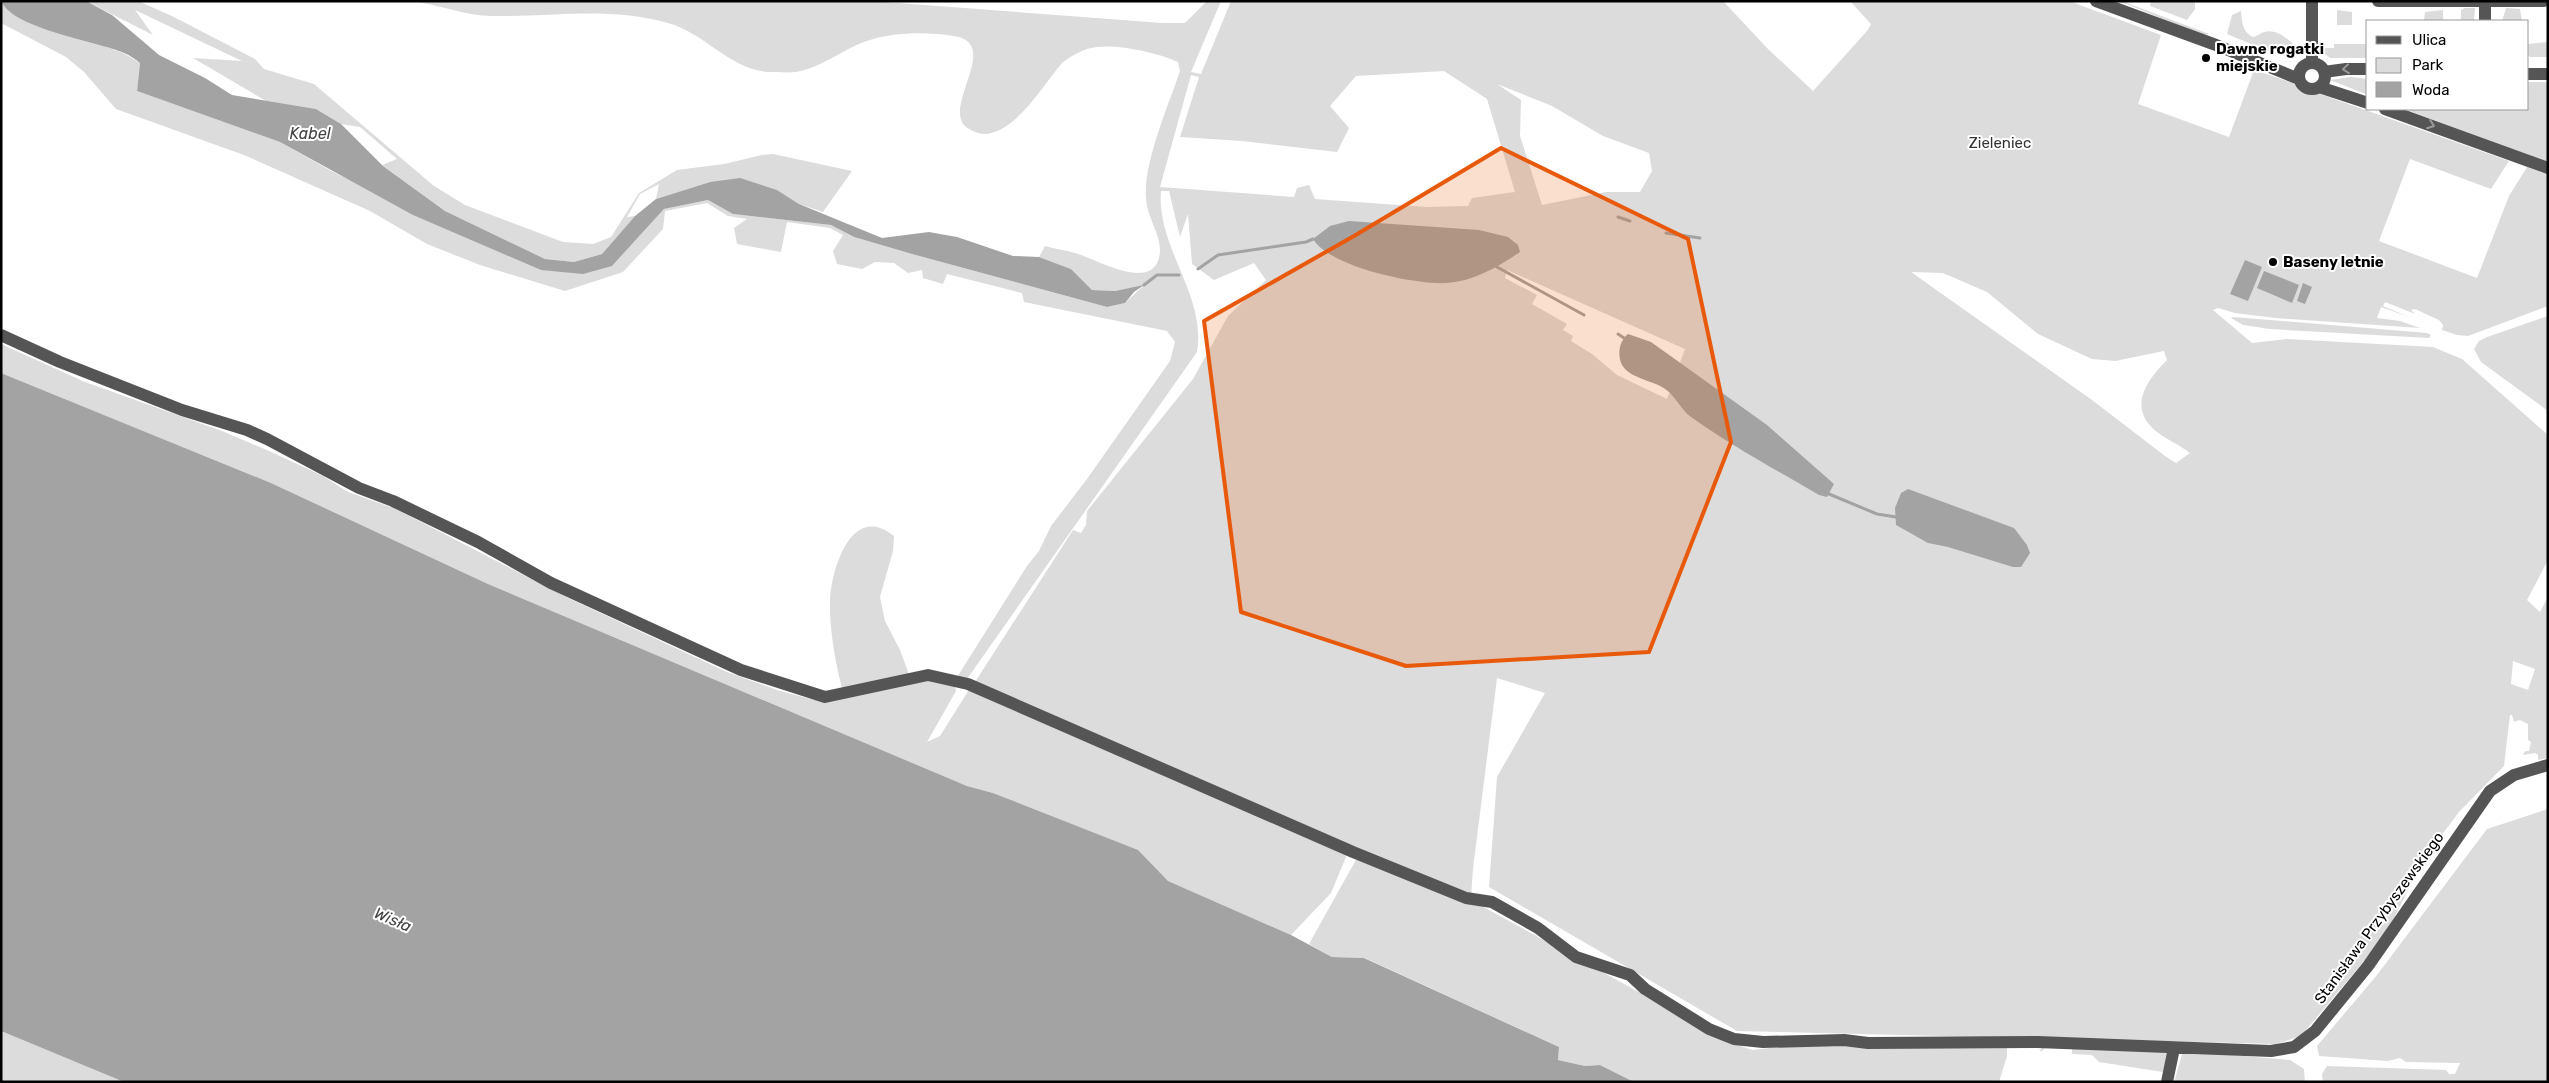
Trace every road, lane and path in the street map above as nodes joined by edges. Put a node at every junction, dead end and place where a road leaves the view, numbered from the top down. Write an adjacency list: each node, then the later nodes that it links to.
1 (2096, 1): 8 (street)
2 (2312, 1): 8 (street)
3 (2378, 1): 5 (street)
4 (2544, 1): 5 (street)
5 (2485, 2): 6 (street)
6 (2485, 20)
7 (2366, 69): 9 (street, one-way to 9)
8 (2304, 70): 9 (street); 12 (street)
9 (2324, 72): 12 (street)
10 (2529, 74): 11 (street)
11 (2548, 74)
12 (2319, 87): 13 (street)
13 (2366, 102)
14 (2388, 110): 15 (street, one-way to 15)
15 (2548, 168)
16 (1, 335): 18 (street, Stanisława Przybyszewskiego)
17 (2548, 764): 18 (street, Stanisława Przybyszewskiego)
18 (2174, 1048): 19 (street)
19 (2167, 1082)

